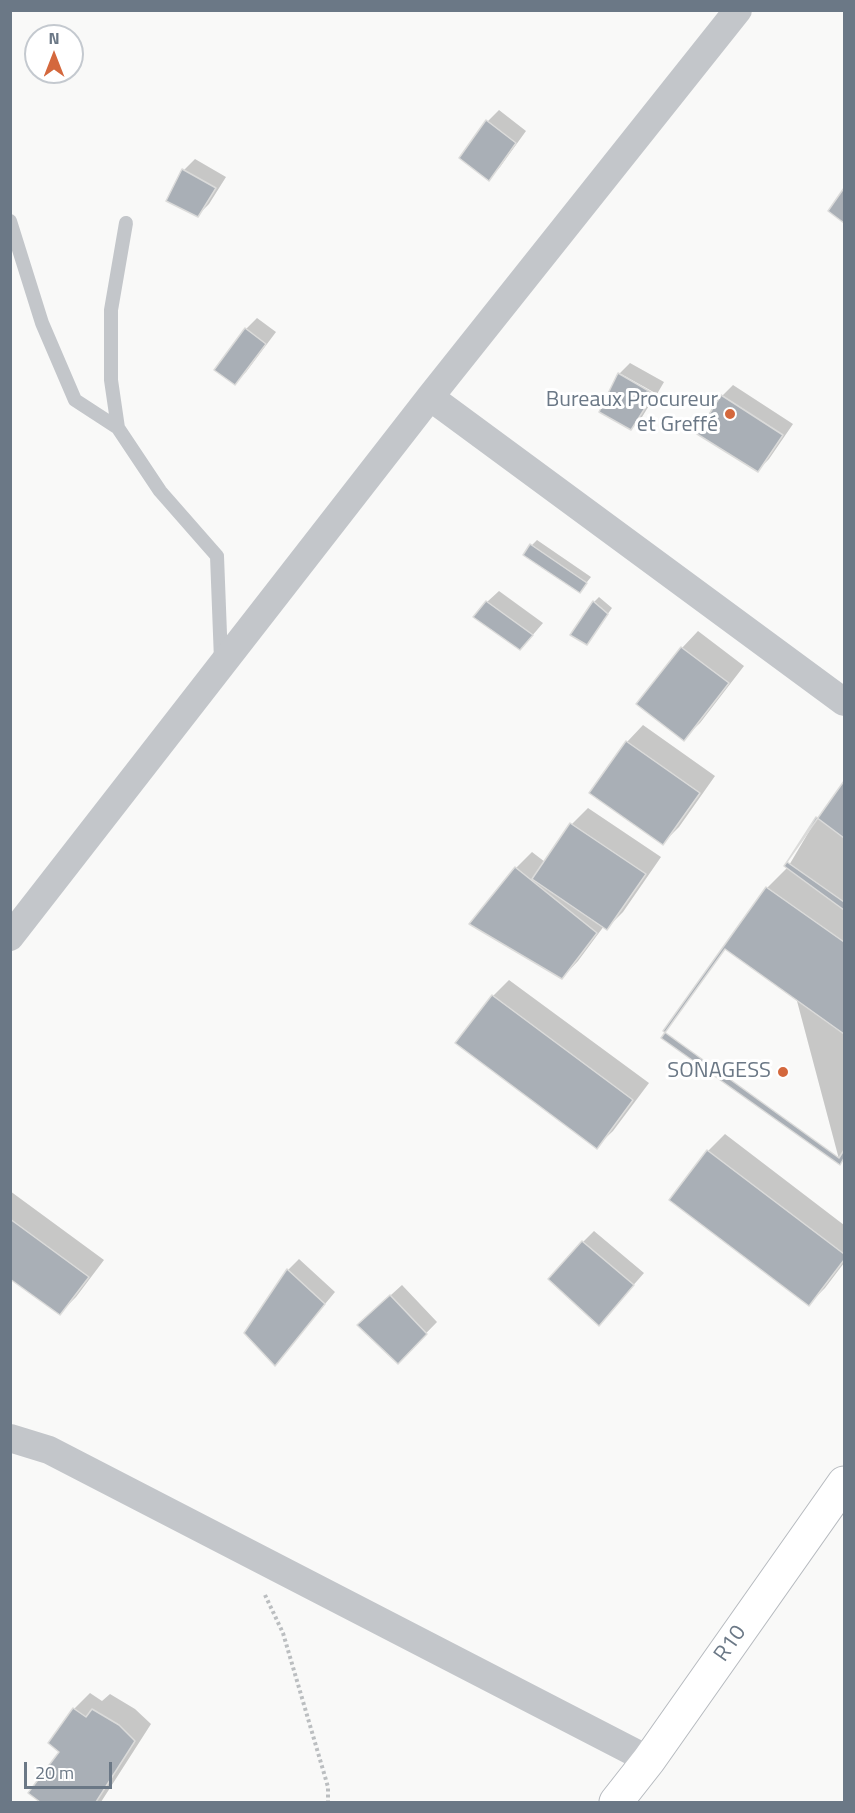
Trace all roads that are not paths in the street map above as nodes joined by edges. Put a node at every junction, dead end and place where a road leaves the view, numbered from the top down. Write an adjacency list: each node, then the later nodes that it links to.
1 (738, 10): 4 (street)
2 (10, 221): 5 (lane)
3 (126, 223): 5 (lane)
4 (430, 397): 6 (street); 7 (street)
5 (118, 429): 6 (lane)
6 (222, 665): 8 (street)
7 (844, 702)
8 (10, 937)
9 (10, 1438): 11 (street)
10 (844, 1483): 11 (main road, R10)
11 (649, 1760): 12 (main road, R10)
12 (616, 1803)

